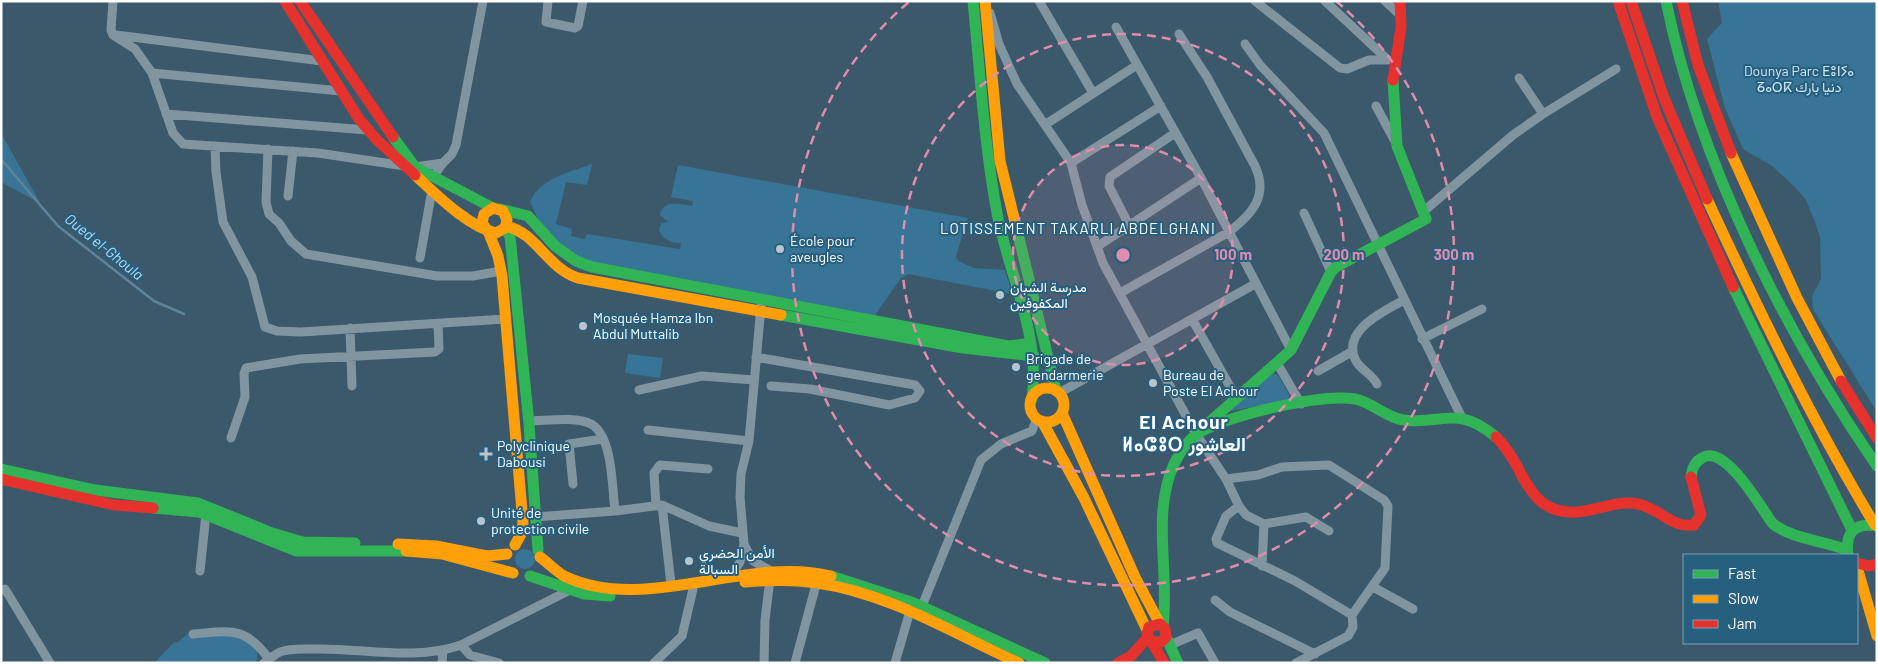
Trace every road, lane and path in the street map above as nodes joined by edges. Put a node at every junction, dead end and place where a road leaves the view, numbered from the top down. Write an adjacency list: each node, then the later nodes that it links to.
1 (113, 1): 21 (street)
2 (284, 1): 23 (main road)
3 (300, 1): 44 (main road)
4 (482, 1): 42 (street)
5 (548, 1): 6 (street)
6 (583, 1)
7 (973, 1): 72 (main road)
8 (986, 1): 35 (street); 86 (main road)
9 (1039, 1): 30 (street)
10 (1256, 1): 24 (street)
11 (1325, 1): 24 (street)
12 (1385, 1): 18 (street)
13 (1400, 1): 18 (main road)
14 (1618, 1): 114 (main road)
15 (1631, 1): 112 (main road)
16 (1666, 1): 100 (main road)
17 (1682, 1): 97 (main road)
18 (1400, 14): 24 (main road)
19 (1116, 27): 25 (street)
20 (1180, 34): 55 (street)
21 (113, 35): 23 (street); 27 (street)
22 (1245, 44): 56 (street)
23 (322, 61): 29 (main road)
24 (1390, 62): 39 (main road)
25 (1137, 66): 30 (street); 31 (street)
26 (1616, 69): 34 (street)
27 (152, 73): 29 (street); 33 (street)
28 (1520, 78): 34 (street)
29 (341, 91): 36 (main road)
30 (1092, 93): 35 (street)
31 (1161, 106): 37 (street); 43 (street)
32 (1376, 106): 39 (street)
33 (166, 114): 36 (street); 38 (street)
34 (1543, 114): 50 (street)
35 (1046, 124): 43 (street)
36 (367, 130): 44 (main road)
37 (1175, 134): 46 (street); 52 (street)
38 (215, 146): 40 (street); 70 (street)
39 (1397, 146): 50 (main road)
40 (268, 149): 41 (street); 59 (street)
41 (293, 151): 44 (street); 48 (street)
42 (443, 163): 44 (street); 45 (street)
43 (1072, 163): 57 (street)
44 (410, 166): 45 (main road); 47 (main road)
45 (433, 176): 49 (main road)
46 (1201, 178): 52 (street); 55 (street)
47 (432, 190): 54 (main road); 58 (street)
48 (288, 196)
49 (497, 209): 53 (main road); 54 (main road); 63 (main road)
50 (1424, 211): 56 (main road)
51 (1304, 213): 60 (street)
52 (1129, 225): 57 (street)
53 (505, 227): 54 (main road); 66 (main road); 93 (main road)
54 (488, 231): 59 (main road)
55 (1229, 232): 61 (street); 62 (street)
56 (1378, 245): 60 (main road); 64 (street)
57 (1098, 246): 62 (street)
58 (420, 258)
59 (501, 271): 67 (main road)
60 (1331, 272): 74 (main road)
61 (1255, 284): 68 (street); 74 (street)
62 (1120, 293): 73 (street)
63 (762, 298): 66 (street); 72 (main road)
64 (1404, 300): 71 (street); 75 (street)
65 (1482, 309): 71 (street)
66 (761, 312): 76 (main road); 78 (street)
67 (505, 319): 69 (street); 118 (main road)
68 (1192, 319): 73 (street); 88 (street)
69 (438, 323): 70 (street); 77 (street)
70 (350, 328): 77 (street)
71 (1422, 339): 91 (street)
72 (1031, 343): 76 (main road)
73 (1148, 345): 86 (street); 95 (street)
74 (1291, 350): 79 (main road)
75 (1353, 351): 80 (street); 82 (street)
76 (1034, 356): 87 (main road)
77 (351, 357): 83 (street); 96 (street)
78 (756, 358): 81 (street); 84 (street)
79 (1277, 363): 88 (main road); 89 (street)
80 (1318, 371)
81 (754, 380): 85 (street); 99 (street)
82 (1377, 384)
83 (352, 386)
84 (771, 386)
85 (639, 390)
86 (1058, 392): 87 (main road); 90 (main road)
87 (1032, 399): 92 (main road)
88 (1237, 399): 95 (main road)
89 (1301, 404): 91 (main road); 95 (main road)
90 (1062, 413): 92 (main road); 141 (main road)
91 (1462, 418): 116 (main road)
92 (1039, 420): 137 (street); 144 (main road)
93 (529, 422): 98 (street); 110 (main road)
94 (648, 430): 99 (street)
95 (1196, 434): 104 (street); 141 (main road)
96 (231, 438)
97 (1877, 438)
98 (603, 439): 105 (street); 108 (street)
99 (749, 442): 115 (street)
100 (1877, 466)
101 (1, 469): 118 (main road)
102 (708, 469): 106 (street)
103 (1, 479): 109 (main road)
104 (1226, 479): 107 (street); 132 (street)
105 (573, 484)
106 (659, 506): 108 (street); 115 (street); 131 (street)
107 (1239, 506): 111 (street); 123 (street)
108 (615, 511): 110 (street)
109 (206, 514): 125 (street); 126 (main road)
110 (535, 517): 120 (main road)
111 (1264, 524): 113 (street); 123 (street)
112 (1876, 526): 114 (main road)
113 (1329, 531)
114 (1850, 533): 116 (main road); 119 (main road)
115 (742, 534): 117 (street)
116 (1824, 542): 119 (main road)
117 (744, 544): 127 (street); 129 (street)
118 (511, 549): 120 (main road); 126 (main road)
119 (1848, 553)
120 (539, 554): 128 (main road); 131 (main road)
121 (1858, 563): 122 (main road)
122 (1877, 564)
123 (1262, 566): 140 (street)
124 (1858, 570): 143 (main road)
125 (200, 571)
126 (513, 573): 128 (main road)
127 (769, 575): 129 (main road); 130 (main road); 134 (main road); 137 (main road); 154 (street)
128 (530, 576): 135 (main road)
129 (731, 577): 131 (main road)
130 (817, 581): 139 (main road); 155 (street)
131 (671, 584)
132 (1373, 588): 138 (street); 140 (street)
133 (5, 589): 149 (street)
134 (693, 589): 135 (main road); 153 (street)
135 (570, 590): 145 (street)
136 (1215, 600): 147 (street)
137 (922, 606): 158 (main road)
138 (1413, 608)
139 (910, 611): 156 (street); 157 (main road)
140 (1352, 615): 147 (street)
141 (1165, 633): 144 (main road); 144 (main road); 161 (main road); 162 (street)
142 (193, 634): 148 (street)
143 (1877, 636)
144 (1150, 637): 159 (main road); 160 (main road)
145 (463, 648): 146 (street); 151 (street); 152 (street)
146 (443, 650): 148 (street); 150 (street)
147 (1315, 654): 163 (street)
148 (266, 661)
149 (50, 663)
150 (442, 663)
151 (464, 663)
152 (499, 663)
153 (654, 663)
154 (764, 663)
155 (795, 663)
156 (895, 663)
157 (1019, 663)
158 (1045, 663)
159 (1118, 663)
160 (1164, 663)
161 (1178, 663)
162 (1214, 663)
163 (1296, 663)

